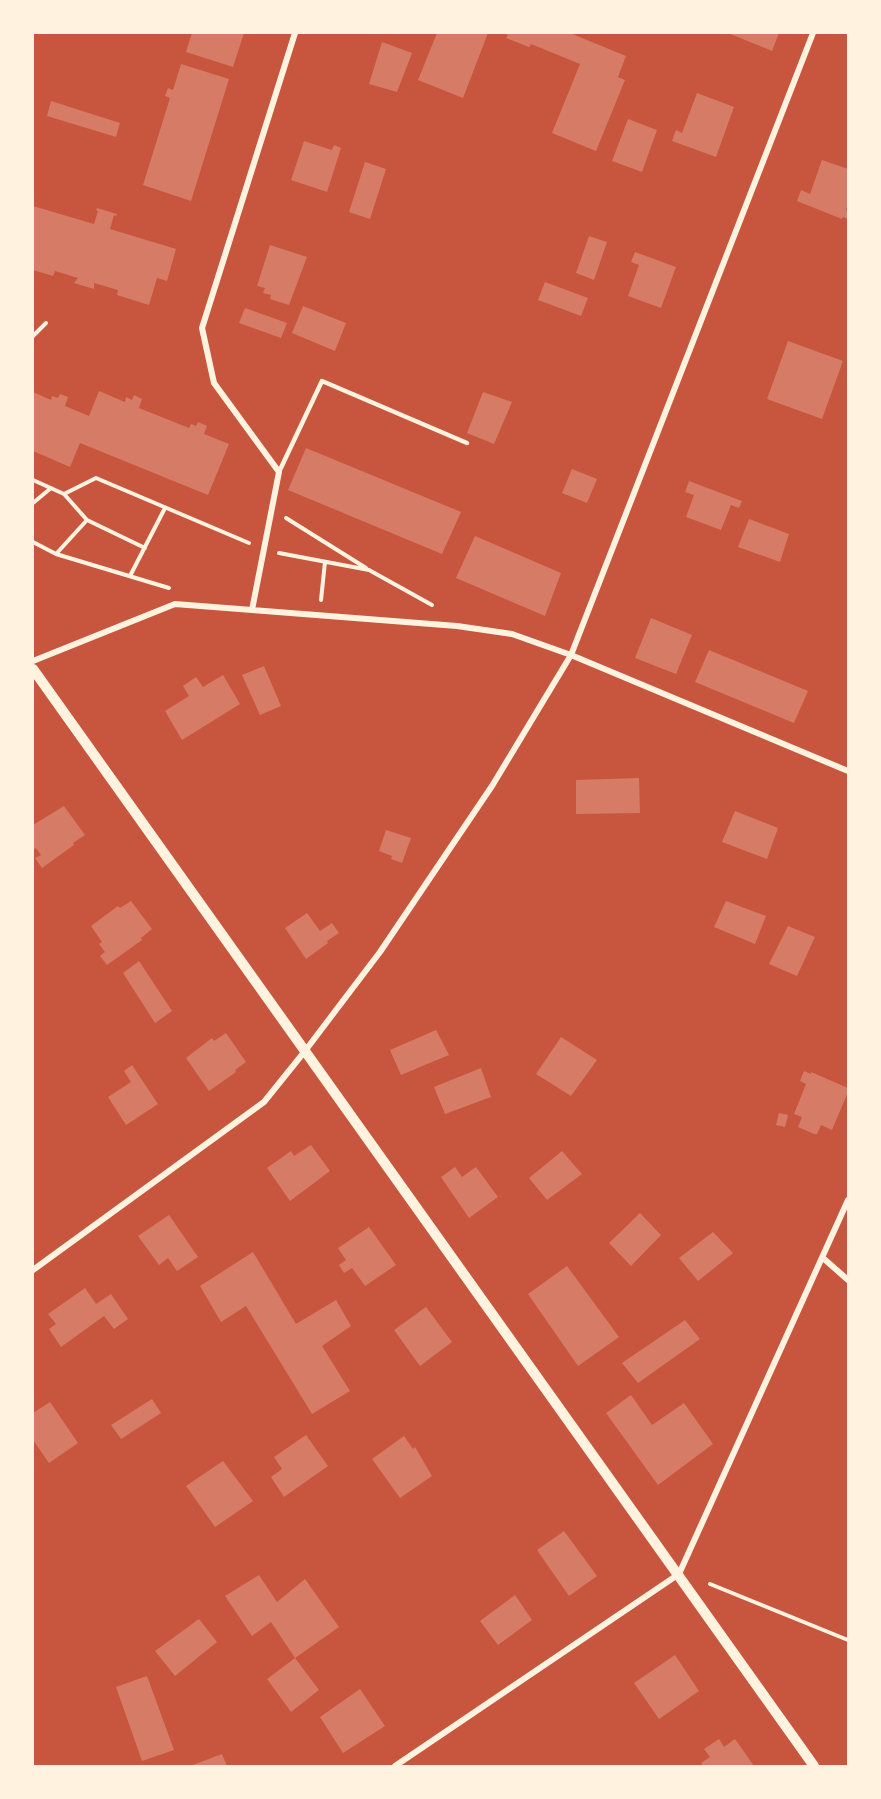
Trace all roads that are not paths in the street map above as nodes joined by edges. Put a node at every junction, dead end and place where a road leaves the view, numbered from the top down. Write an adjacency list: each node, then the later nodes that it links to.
1 (295, 33): 4 (street)
2 (813, 33): 6 (street)
3 (467, 443): 4 (lane)
4 (279, 472): 5 (street)
5 (252, 610): 6 (street); 7 (street)
6 (571, 654): 9 (street); 10 (street)
7 (33, 662)
8 (33, 669): 10 (street)
9 (848, 771)
10 (305, 1052): 13 (street); 15 (street)
11 (848, 1200): 12 (street)
12 (823, 1258): 14 (street); 15 (street)
13 (33, 1270)
14 (848, 1280)
15 (679, 1574): 16 (street); 17 (street)
16 (395, 1766)
17 (814, 1766)

